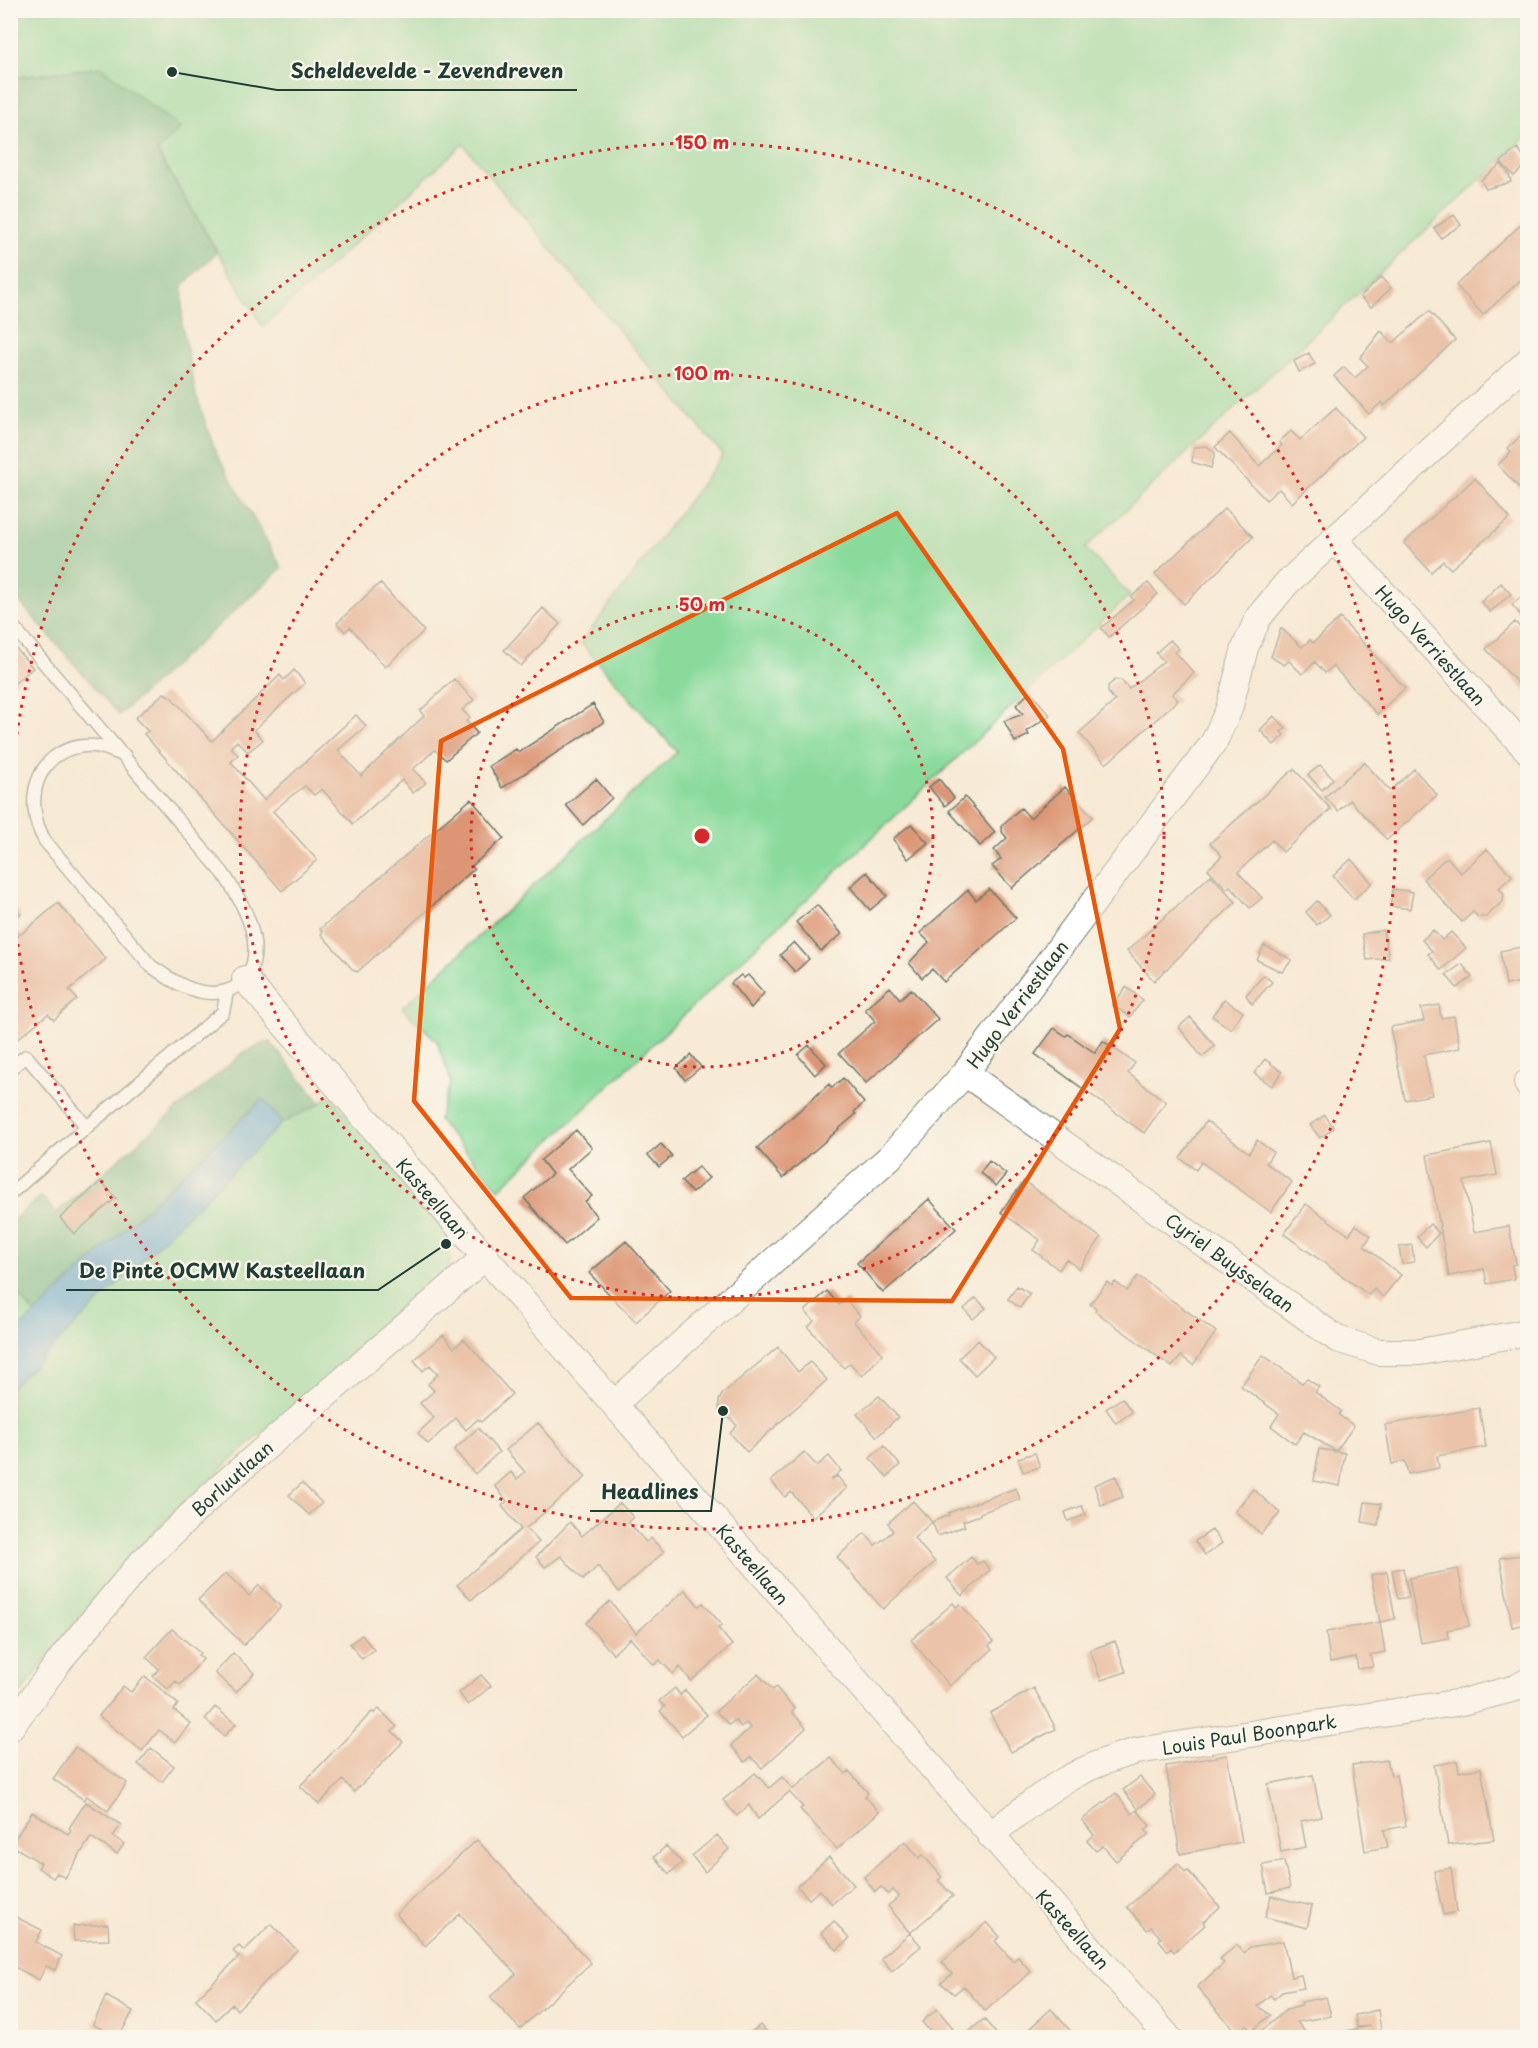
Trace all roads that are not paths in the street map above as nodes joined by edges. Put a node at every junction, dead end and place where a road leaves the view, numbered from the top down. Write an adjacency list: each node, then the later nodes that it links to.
1 (1527, 362): 2 (street, Hugo Verriestlaan)
2 (1334, 539): 4 (street, Hugo Verriestlaan); 8 (street, Hugo Verriestlaan)
3 (10, 623): 5 (lane)
4 (1527, 751)
5 (125, 756): 6 (lane); 6 (lane)
6 (236, 986): 9 (lane); 11 (street, Kasteellaan)
7 (10, 1069): 9 (lane)
8 (965, 1073): 12 (street, Cyriel Buysselaan); 13 (street, Hugo Verriestlaan)
9 (87, 1127): 10 (lane)
10 (10, 1194)
11 (485, 1257): 13 (street, Kasteellaan); 15 (street, Borluutlaan)
12 (1527, 1332)
13 (614, 1404): 16 (street, Kasteellaan)
14 (1527, 1681): 16 (street, Louis Paul Boonpark)
15 (10, 1728)
16 (990, 1834): 17 (street, Kasteellaan)
17 (1169, 2037)

